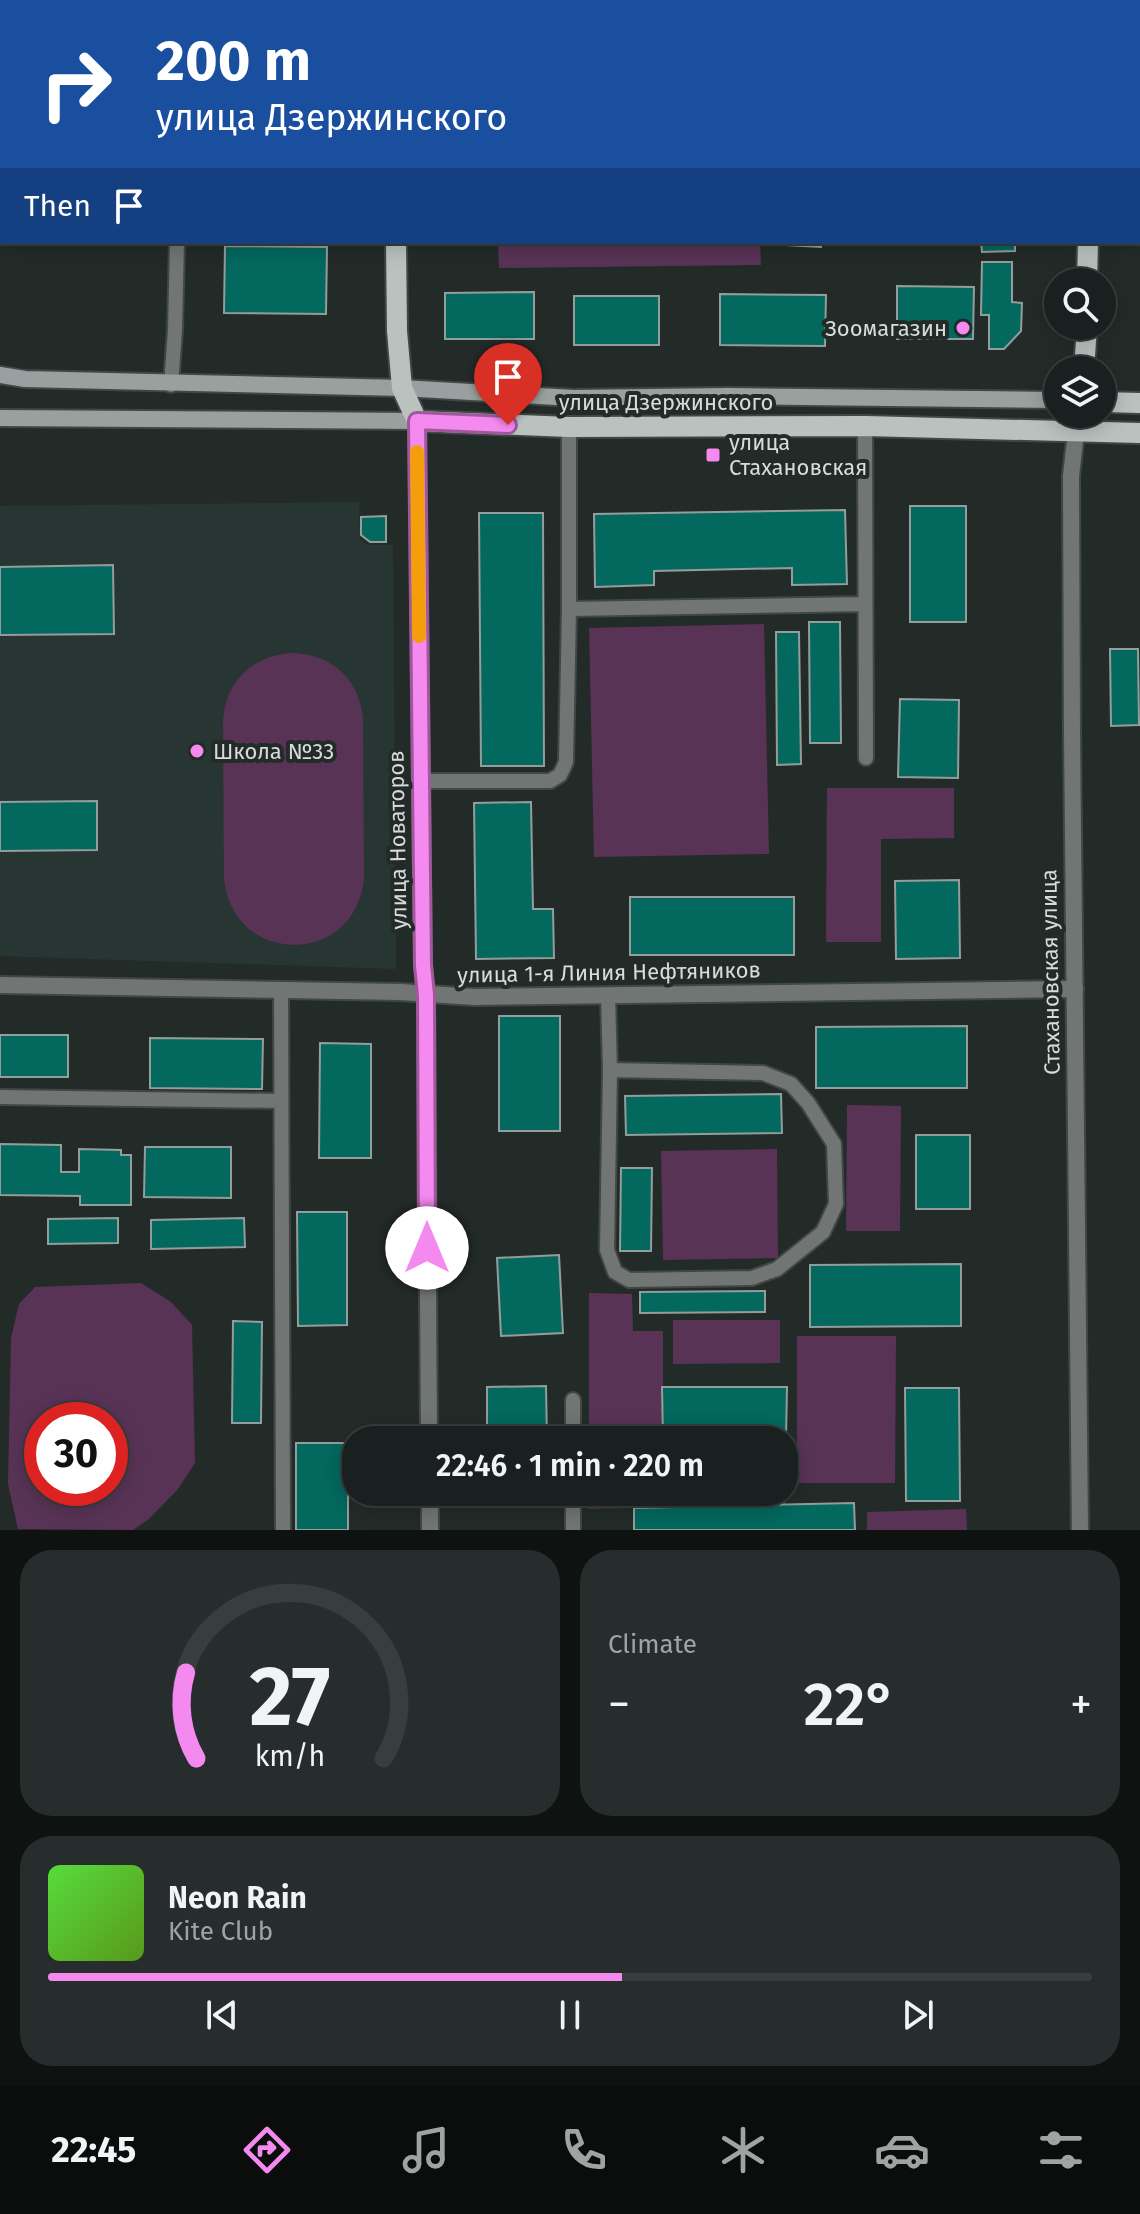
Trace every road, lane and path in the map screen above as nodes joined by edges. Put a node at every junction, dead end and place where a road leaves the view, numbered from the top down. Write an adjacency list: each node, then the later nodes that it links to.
1 (177, 244): 6 (lane)
2 (396, 244): 7 (main road, улица Новаторов)
3 (1088, 244): 4 (main road)
4 (1087, 268)
5 (0, 375): 6 (main road, улица Дзержинского)
6 (171, 385): 7 (main road, улица Дзержинского)
7 (402, 388): 8 (main road, улица Дзержинского); 12 (main road, улица Новаторов)
8 (1044, 400)
9 (1116, 402): 10 (main road)
10 (1140, 403)
11 (0, 418): 12 (main road, улица Дзержинского)
12 (417, 421): 15 (main road, улица Дзержинского); 22 (street, улица Новаторов)
13 (1044, 423): 14 (main road, улица Дзержинского)
14 (865, 426): 15 (main road, улица Дзержинского); 19 (lane)
15 (569, 427): 20 (lane)
16 (1076, 428): 24 (street, Стахановская улица)
17 (1111, 428): 18 (main road, улица Дзержинского)
18 (1140, 433)
19 (865, 604): 20 (lane); 21 (lane)
20 (569, 609): 22 (lane)
21 (866, 758)
22 (420, 781): 26 (street, улица Новаторов)
23 (0, 985): 25 (street, улица 1-я Линия Нефтяников)
24 (1075, 989): 27 (street, улица 1-я Линия Нефтяников); 39 (street, Стахановская улица)
25 (281, 991): 26 (street, улица 1-я Линия Нефтяников); 30 (lane)
26 (426, 995): 27 (street, улица 1-я Линия Нефтяников); 32 (street, улица Новаторов)
27 (608, 995): 28 (lane)
28 (610, 1070): 28 (lane)
29 (0, 1097): 30 (lane)
30 (281, 1101): 36 (lane)
31 (573, 1400): 33 (lane)
32 (429, 1426)
33 (573, 1426)
34 (430, 1506): 37 (street)
35 (573, 1506): 38 (lane)
36 (283, 1530)
37 (430, 1530)
38 (573, 1530)
39 (1080, 1530)

